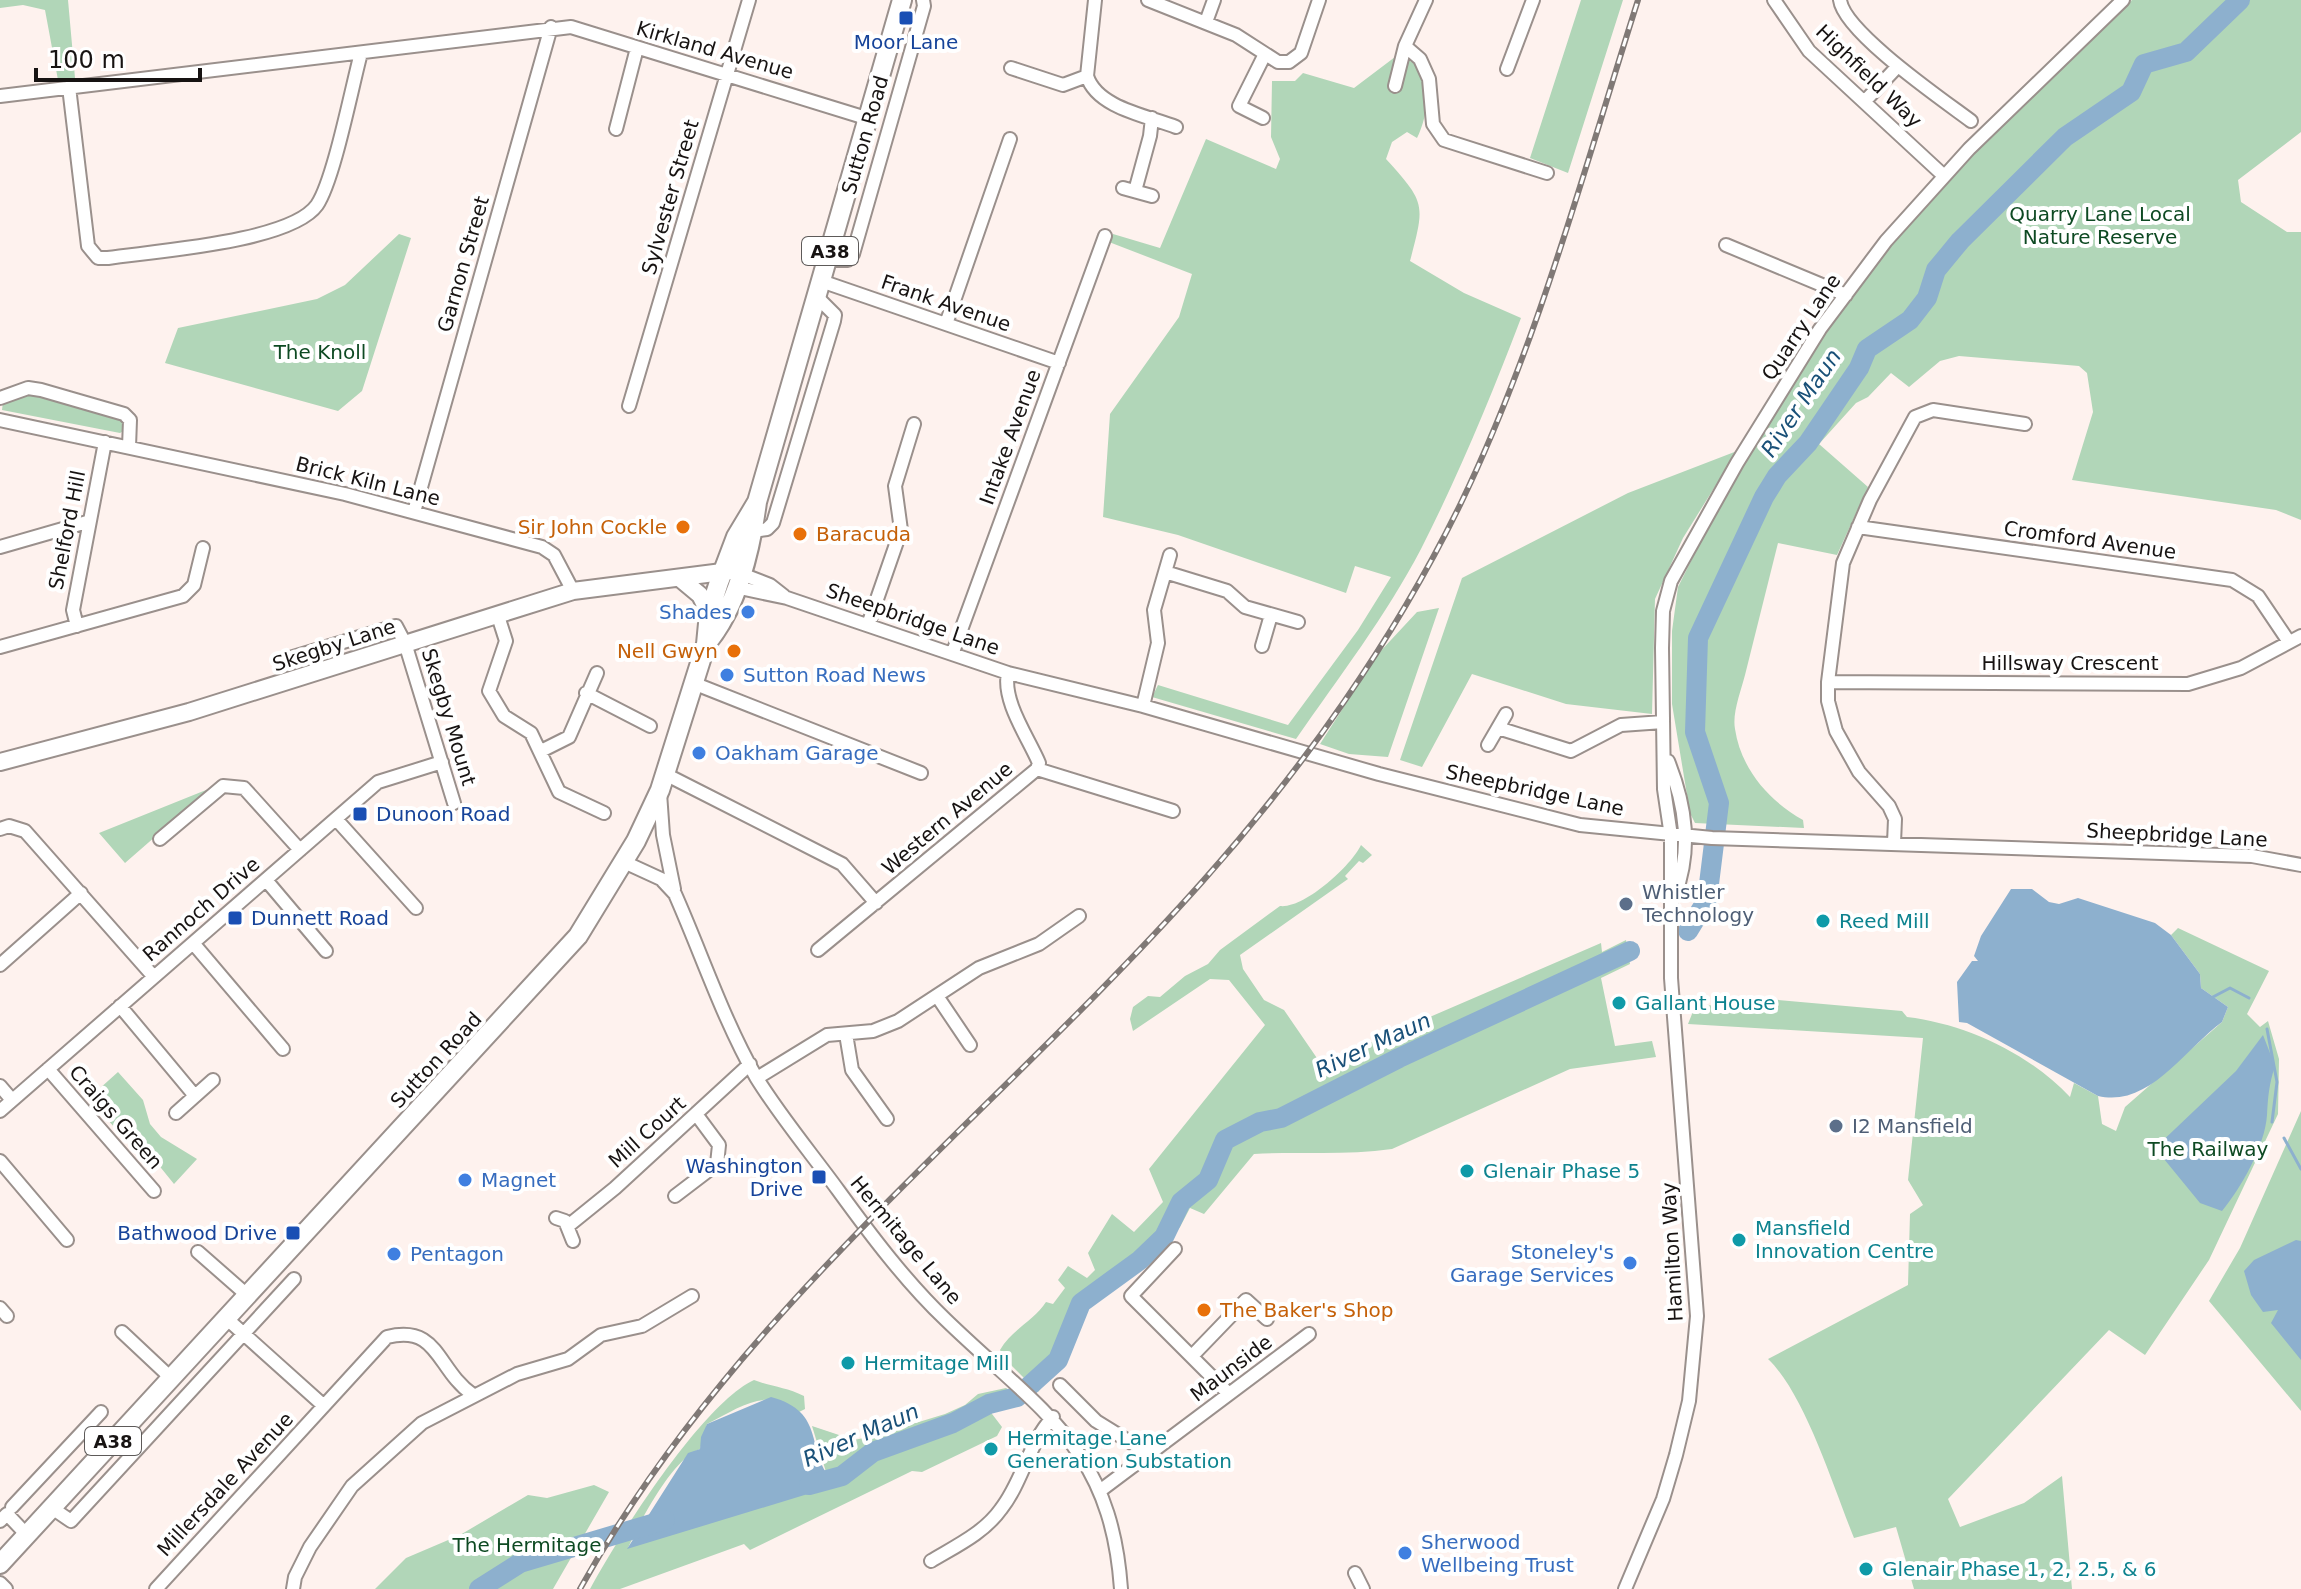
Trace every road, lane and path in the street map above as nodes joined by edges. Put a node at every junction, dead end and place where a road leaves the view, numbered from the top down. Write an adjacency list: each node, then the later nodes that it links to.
1 (749, 0): 22 (street, Sylvester Street)
2 (902, 0): 28 (highway, Sutton Road / A38)
3 (923, 0): 40 (street, Sutton Road)
4 (1095, 0): 23 (street)
5 (1148, 0): 13 (street)
6 (1214, 0): 13 (street)
7 (1319, 0): 18 (street)
8 (1426, 0): 15 (street)
9 (1533, 0): 21 (street)
10 (1774, 0): 27 (street, Highfield Way)
11 (1840, 0): 19 (street)
12 (2123, 0): 36 (street, Quarry Lane)
13 (1206, 22): 18 (street)
14 (551, 27): 16 (street, Kirkland Avenue); 17 (street, Kirkland Avenue); 52 (street, Garnon Street)
15 (1405, 46): 24 (street); 35 (street)
16 (637, 48): 22 (street, Kirkland Avenue); 33 (street)
17 (361, 53): 25 (street, Kirkland Avenue); 25 (street)
18 (1265, 54): 30 (street)
19 (1898, 66): 27 (street); 31 (street)
20 (1011, 68): 23 (street)
21 (1507, 69)
22 (727, 74): 28 (street, Kirkland Avenue); 46 (street, Sylvester Street)
23 (1087, 76): 29 (street)
24 (1395, 86)
25 (69, 87): 26 (street, Kirkland Avenue)
26 (0, 96)
27 (1865, 101): 36 (street, Highfield Way)
28 (866, 118): 40 (highway, Sutton Road / A38)
29 (1152, 118): 32 (street); 37 (street)
30 (1263, 118)
31 (1971, 121)
32 (1176, 127)
33 (616, 129)
34 (1010, 139): 43 (street)
35 (1547, 173)
36 (1943, 175): 42 (street, Quarry Lane)
37 (1152, 196)
38 (1105, 236): 44 (street, Intake Avenue)
39 (1726, 245): 42 (street)
40 (828, 260): 41 (highway, Sutton Road / A38)
41 (818, 289): 43 (street, Frank Avenue); 55 (highway, Sutton Road / A38); 55 (street, Sutton Road)
42 (1846, 295): 83 (street, Quarry Lane)
43 (946, 324): 44 (street, Frank Avenue)
44 (1059, 363): 74 (street, Intake Avenue)
45 (0, 398): 51 (street)
46 (629, 406)
47 (0, 420): 50 (street, Brick Kiln Lane)
48 (914, 424): 67 (street)
49 (2025, 424): 54 (street)
50 (105, 442): 51 (street, Brick Kiln Lane); 53 (street, Shelford Hill)
51 (129, 447): 52 (street, Brick Kiln Lane)
52 (414, 512): 62 (street, Brick Kiln Lane)
53 (87, 522): 56 (street); 68 (street, Shelford Hill)
54 (1858, 527): 69 (street, Cromford Avenue); 78 (street)
55 (747, 532): 60 (highway, Sutton Road / A38)
56 (0, 547)
57 (203, 548): 68 (street)
58 (1170, 555): 59 (street)
59 (1165, 572): 64 (street); 81 (street)
60 (725, 578): 61 (main road, Skegby Lane); 63 (highway, Sutton Road / A38); 67 (street, Sheepbridge Lane); 71 (highway, Sutton Road / A38)
61 (682, 580): 62 (main road, Skegby Lane); 63 (main road)
62 (573, 591): 65 (main road, Skegby Lane)
63 (709, 613): 71 (highway, Sutton Road / A38)
64 (1271, 615): 66 (street); 72 (street)
65 (498, 616): 70 (main road, Skegby Lane); 87 (street)
66 (1298, 622)
67 (868, 625): 74 (street, Sheepbridge Lane)
68 (77, 626): 73 (street)
69 (2295, 639): 78 (street, Hillsway Crescent)
70 (405, 643): 75 (street); 89 (main road, Skegby Lane); 90 (street, Skegby Mount)
71 (706, 644): 79 (highway, Sutton Road / A38)
72 (1262, 646)
73 (0, 647)
74 (953, 652): 77 (street, Sheepbridge Lane)
75 (290, 658)
76 (597, 673): 80 (street)
77 (1008, 673): 81 (street, Sheepbridge Lane); 91 (street, Western Avenue)
78 (1828, 682): 102 (street)
79 (693, 683): 92 (street); 93 (highway, Sutton Road / A38)
80 (586, 693): 84 (street); 87 (street)
81 (1143, 706): 99 (street, Sheepbridge Lane)
82 (1506, 714): 85 (street)
83 (1663, 722): 85 (street); 88 (street, Quarry Lane)
84 (650, 726)
85 (1498, 728): 86 (street)
86 (1488, 745)
87 (541, 751): 96 (street)
88 (1665, 755): 99 (street, Quarry Lane); 100 (street, Quarry Lane)
89 (0, 762)
90 (442, 762): 94 (street, Skegby Mount); 97 (street, Rannoch Drive)
91 (1037, 769): 95 (street); 110 (street, Western Avenue)
92 (921, 773)
93 (662, 782): 104 (highway, Sutton Road / A38); 108 (street, Hermitage Lane); 110 (street)
94 (454, 803)
95 (1173, 811)
96 (604, 813)
97 (336, 819): 103 (street, Rannoch Drive); 111 (street)
98 (0, 829): 107 (street)
99 (1671, 836): 100 (street, Sheepbridge Lane); 109 (street, Hamilton Way)
100 (1685, 837): 102 (street, Sheepbridge Lane); 109 (street, Hamilton Way)
101 (160, 839): 103 (street)
102 (1894, 843): 105 (street, Sheepbridge Lane)
103 (300, 850): 106 (street, Rannoch Drive)
104 (624, 862): 108 (street); 144 (highway, Sutton Road / A38)
105 (2301, 865)
106 (266, 880): 113 (street, Rannoch Drive); 115 (street)
107 (81, 893): 116 (street); 117 (street)
108 (675, 894): 123 (street, Hermitage Lane)
109 (1673, 901): 176 (street, Hamilton Way)
110 (876, 903): 114 (street, Western Avenue)
111 (416, 908)
112 (1079, 916): 118 (street)
113 (193, 943): 117 (street, Rannoch Drive); 122 (street)
114 (818, 950)
115 (326, 951)
116 (0, 965)
117 (154, 977): 119 (street, Rannoch Drive)
118 (937, 996): 120 (street); 121 (street)
119 (120, 1006): 124 (street, Rannoch Drive); 128 (street)
120 (846, 1034): 125 (street); 133 (street)
121 (970, 1045)
122 (283, 1049)
123 (750, 1064): 125 (street, Hermitage Lane); 132 (street, Mill Court)
124 (48, 1069): 129 (street, Rannoch Drive); 135 (street, Craigs Green)
125 (757, 1078): 158 (street, Hermitage Lane)
126 (213, 1080): 128 (street)
127 (0, 1086): 129 (street)
128 (195, 1096): 131 (street)
129 (12, 1100): 130 (street, Rannoch Drive)
130 (0, 1111)
131 (176, 1113)
132 (696, 1114): 136 (street); 138 (street, Mill Court)
133 (887, 1119)
134 (0, 1161): 139 (street)
135 (154, 1191)
136 (675, 1196)
137 (556, 1218): 138 (street)
138 (568, 1226): 140 (street)
139 (67, 1240)
140 (573, 1241)
141 (1175, 1249): 151 (street)
142 (198, 1252): 144 (street)
143 (294, 1279): 149 (street)
144 (247, 1295): 146 (highway, Sutton Road / A38)
145 (692, 1296): 155 (street)
146 (226, 1318): 149 (street); 152 (highway, Sutton Road / A38)
147 (1267, 1319): 151 (street)
148 (122, 1332): 152 (street)
149 (245, 1333): 156 (street); 164 (street)
150 (1309, 1334): 154 (street, Maunside)
151 (1192, 1356): 154 (street)
152 (171, 1378): 160 (highway, Sutton Road / A38)
153 (1060, 1385): 161 (street)
154 (1229, 1394): 161 (street, Maunside)
155 (473, 1395): 156 (street, Millersdale Avenue); 173 (street)
156 (324, 1406): 172 (street, Millersdale Avenue)
157 (101, 1412): 159 (street)
158 (1053, 1417): 162 (street, Hermitage Lane); 167 (street)
159 (86, 1428): 160 (street); 163 (street)
160 (107, 1447): 164 (highway, Sutton Road / A38)
161 (1151, 1455): 162 (street, Maunside)
162 (1101, 1490): 174 (street, Hermitage Lane)
163 (12, 1507)
164 (52, 1508): 166 (highway, Sutton Road / A38)
165 (0, 1521): 166 (street)
166 (27, 1535): 168 (highway, Sutton Road / A38)
167 (931, 1561)
168 (0, 1564)
169 (1355, 1573): 175 (street)
170 (0, 1583): 171 (street)
171 (6, 1589)
172 (156, 1589)
173 (293, 1589)
174 (1121, 1589)
175 (1363, 1589)
176 (1625, 1589)

